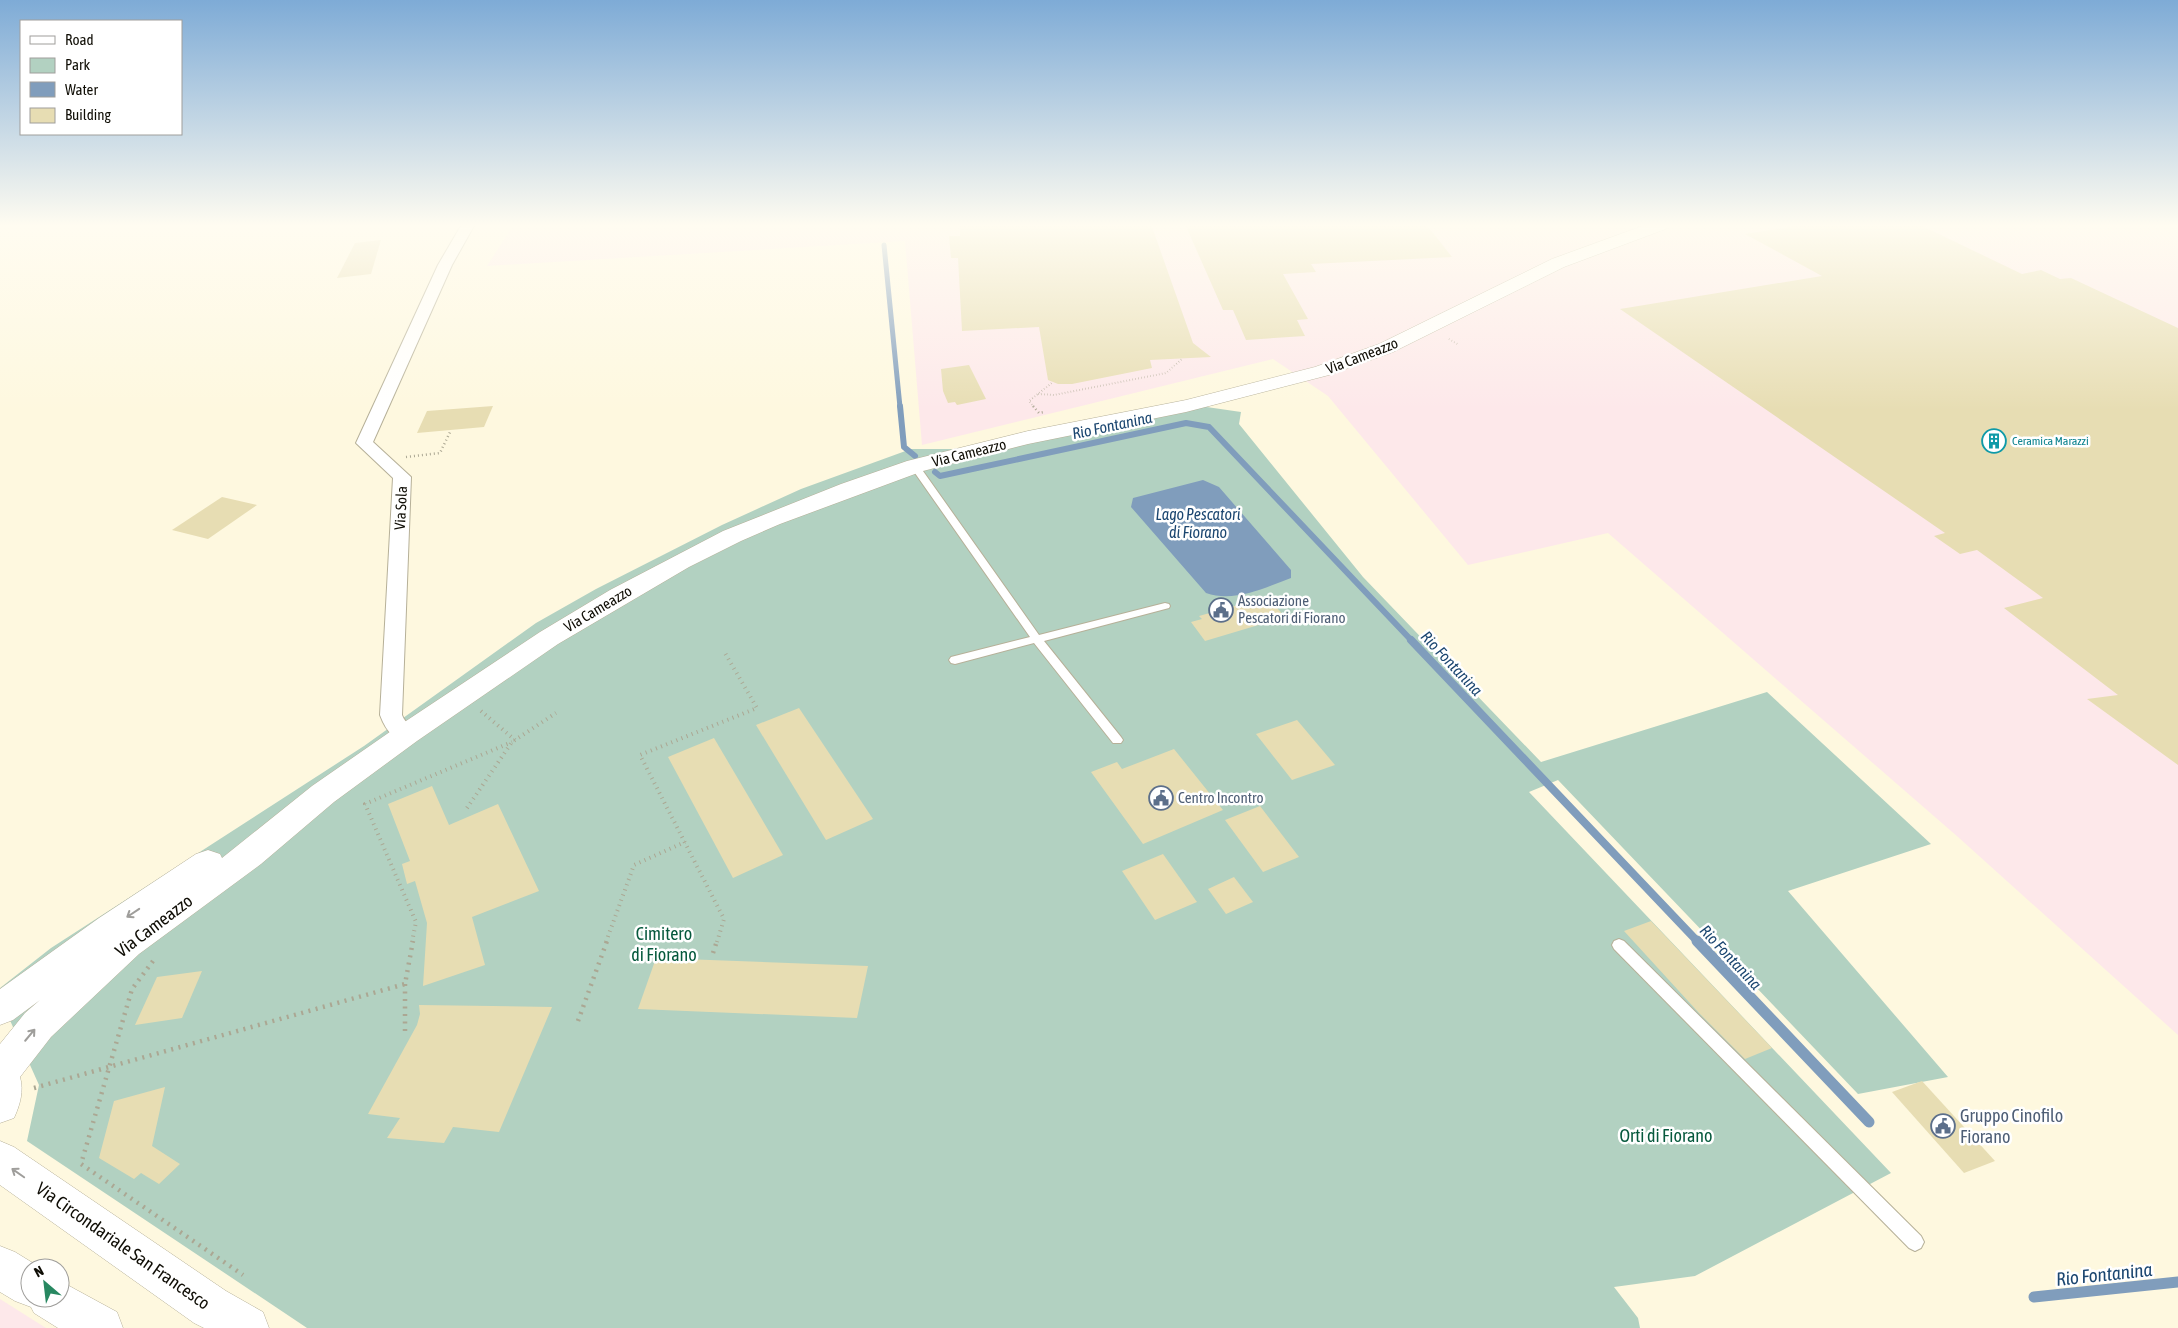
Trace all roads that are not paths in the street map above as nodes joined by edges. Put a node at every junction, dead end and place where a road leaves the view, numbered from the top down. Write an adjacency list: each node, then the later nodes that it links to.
1 (435, 286): 7 (street, Via Sola)
2 (1512, 286): 3 (street, Via Cameazzo)
3 (915, 466): 5 (lane); 7 (street, Via Cameazzo)
4 (1165, 606): 5 (lane)
5 (1036, 638): 6 (lane); 8 (lane)
6 (955, 660)
7 (407, 734): 9 (street, Via Cameazzo)
8 (1117, 740)
9 (323, 794): 11 (street, Via Cameazzo, one-way to 11); 12 (street, Via Cameazzo, one-way to 9)
10 (1619, 945): 14 (lane)
11 (0, 1009)
12 (1, 1087)
13 (0, 1161): 19 (street, Via Circondariale San Francesco, one-way to 13)
14 (1915, 1242)
15 (0, 1267): 16 (street)
16 (20, 1280)
17 (66, 1308): 18 (street)
18 (101, 1328)
19 (247, 1328)

